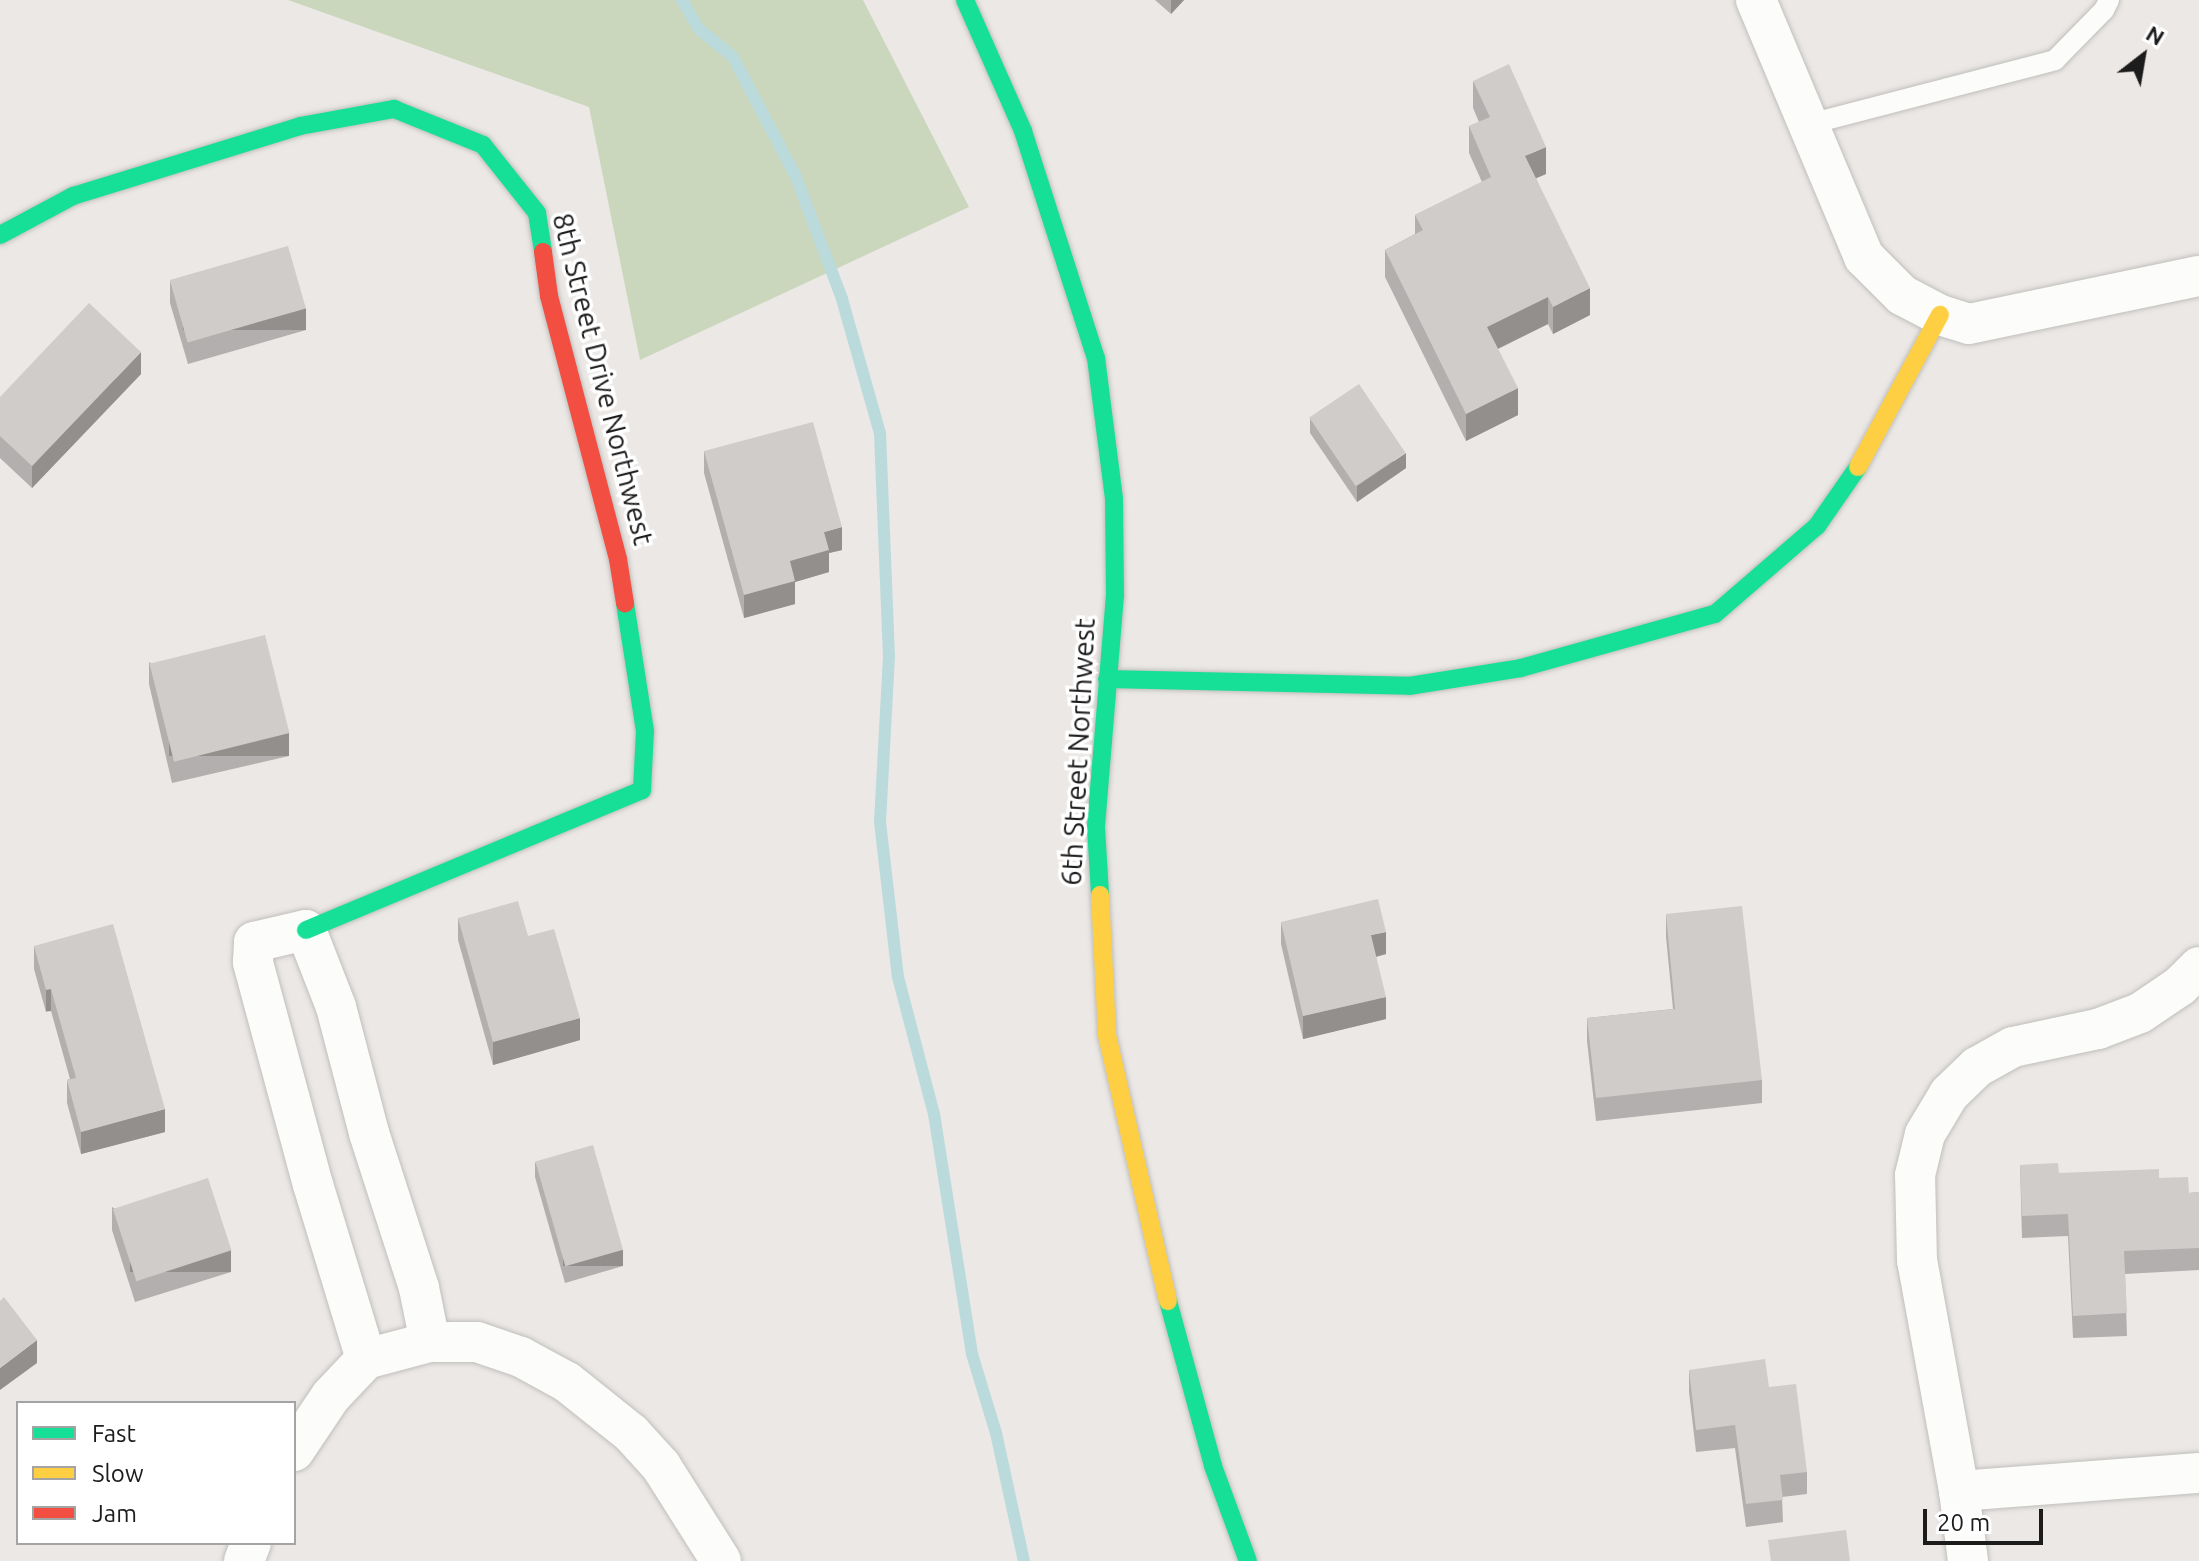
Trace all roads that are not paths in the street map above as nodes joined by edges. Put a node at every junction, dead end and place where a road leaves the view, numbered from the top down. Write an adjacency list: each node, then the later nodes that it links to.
1 (965, 0): 8 (street, 6th Street Northwest)
2 (1756, 0): 4 (street)
3 (2109, 0): 4 (lane)
4 (1810, 124): 7 (street)
5 (0, 235): 9 (street, 8th Street Drive Northwest)
6 (2199, 276): 7 (street)
7 (1940, 315): 8 (street)
8 (1107, 679): 17 (street, 6th Street Northwest)
9 (306, 930): 11 (street); 12 (street)
10 (2199, 967): 15 (street)
11 (430, 1342): 12 (street); 16 (street)
12 (366, 1359): 13 (street)
13 (296, 1448)
14 (2199, 1473): 15 (street)
15 (1959, 1491): 18 (street)
16 (721, 1561)
17 (1248, 1561)
18 (1968, 1561)

